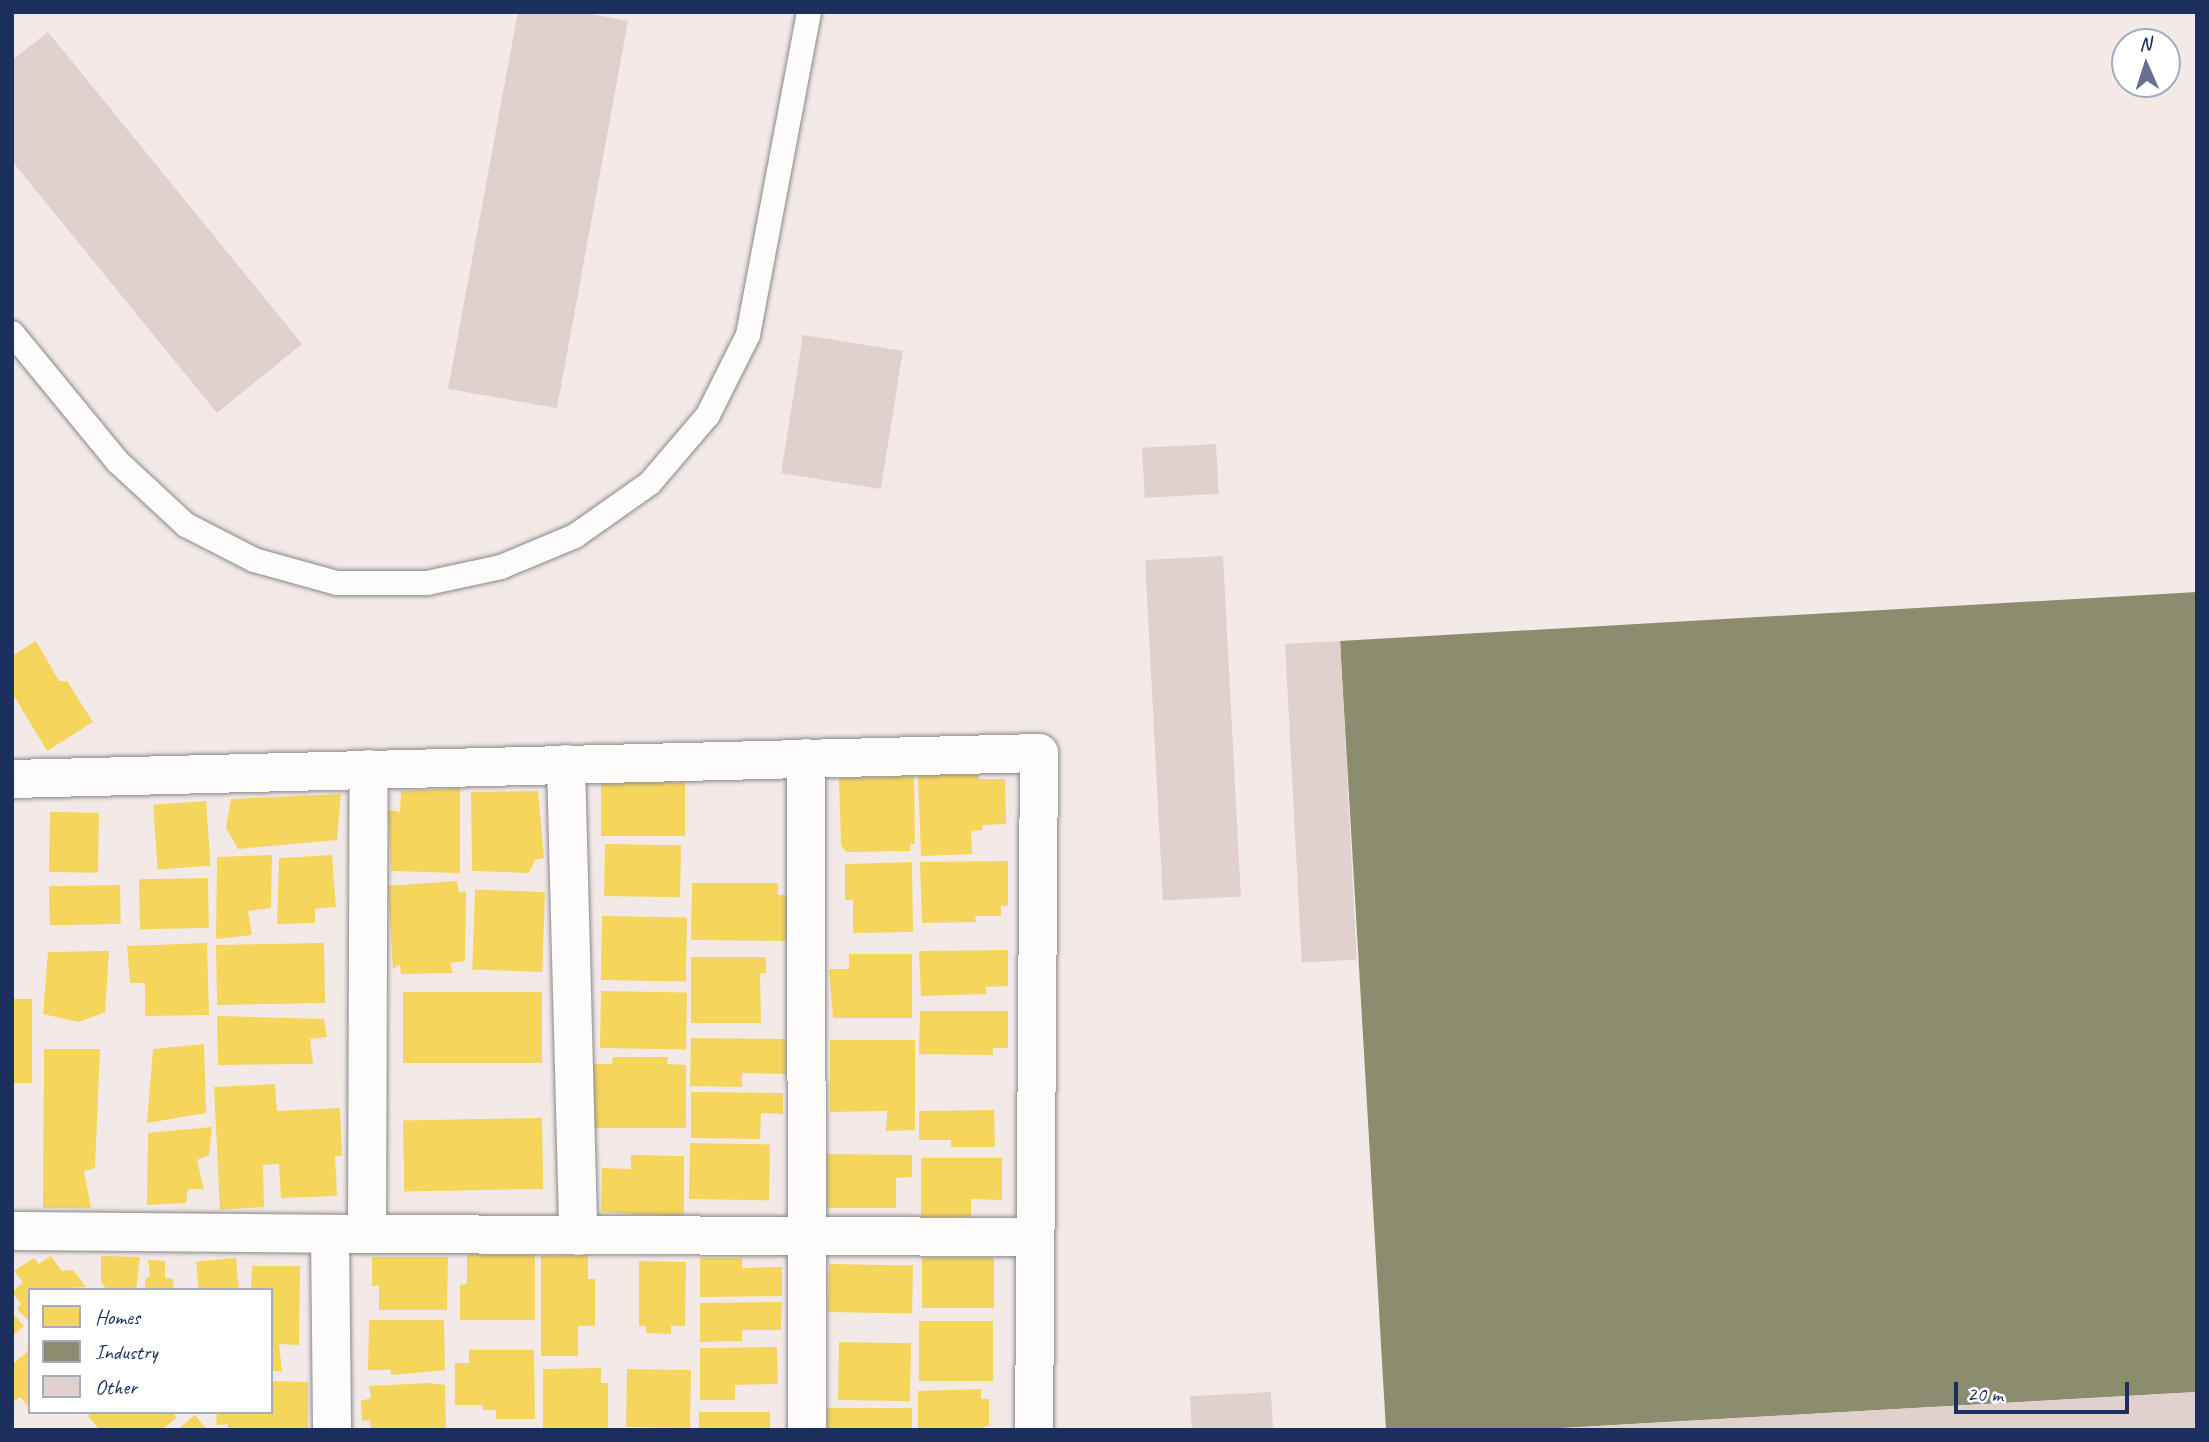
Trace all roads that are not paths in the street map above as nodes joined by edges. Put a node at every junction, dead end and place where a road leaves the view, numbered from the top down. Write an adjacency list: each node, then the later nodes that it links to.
1 (809, 12): 2 (lane)
2 (12, 333)
3 (806, 758): 4 (street); 10 (street); 11 (street)
4 (566, 764): 5 (street); 9 (street)
5 (369, 769): 6 (street); 8 (street)
6 (12, 779)
7 (12, 1231): 8 (street)
8 (349, 1234): 9 (street); 12 (street)
9 (578, 1236): 10 (street)
10 (808, 1236): 11 (street); 13 (street)
11 (1034, 1237): 14 (street)
12 (332, 1430)
13 (807, 1430)
14 (1034, 1430)

